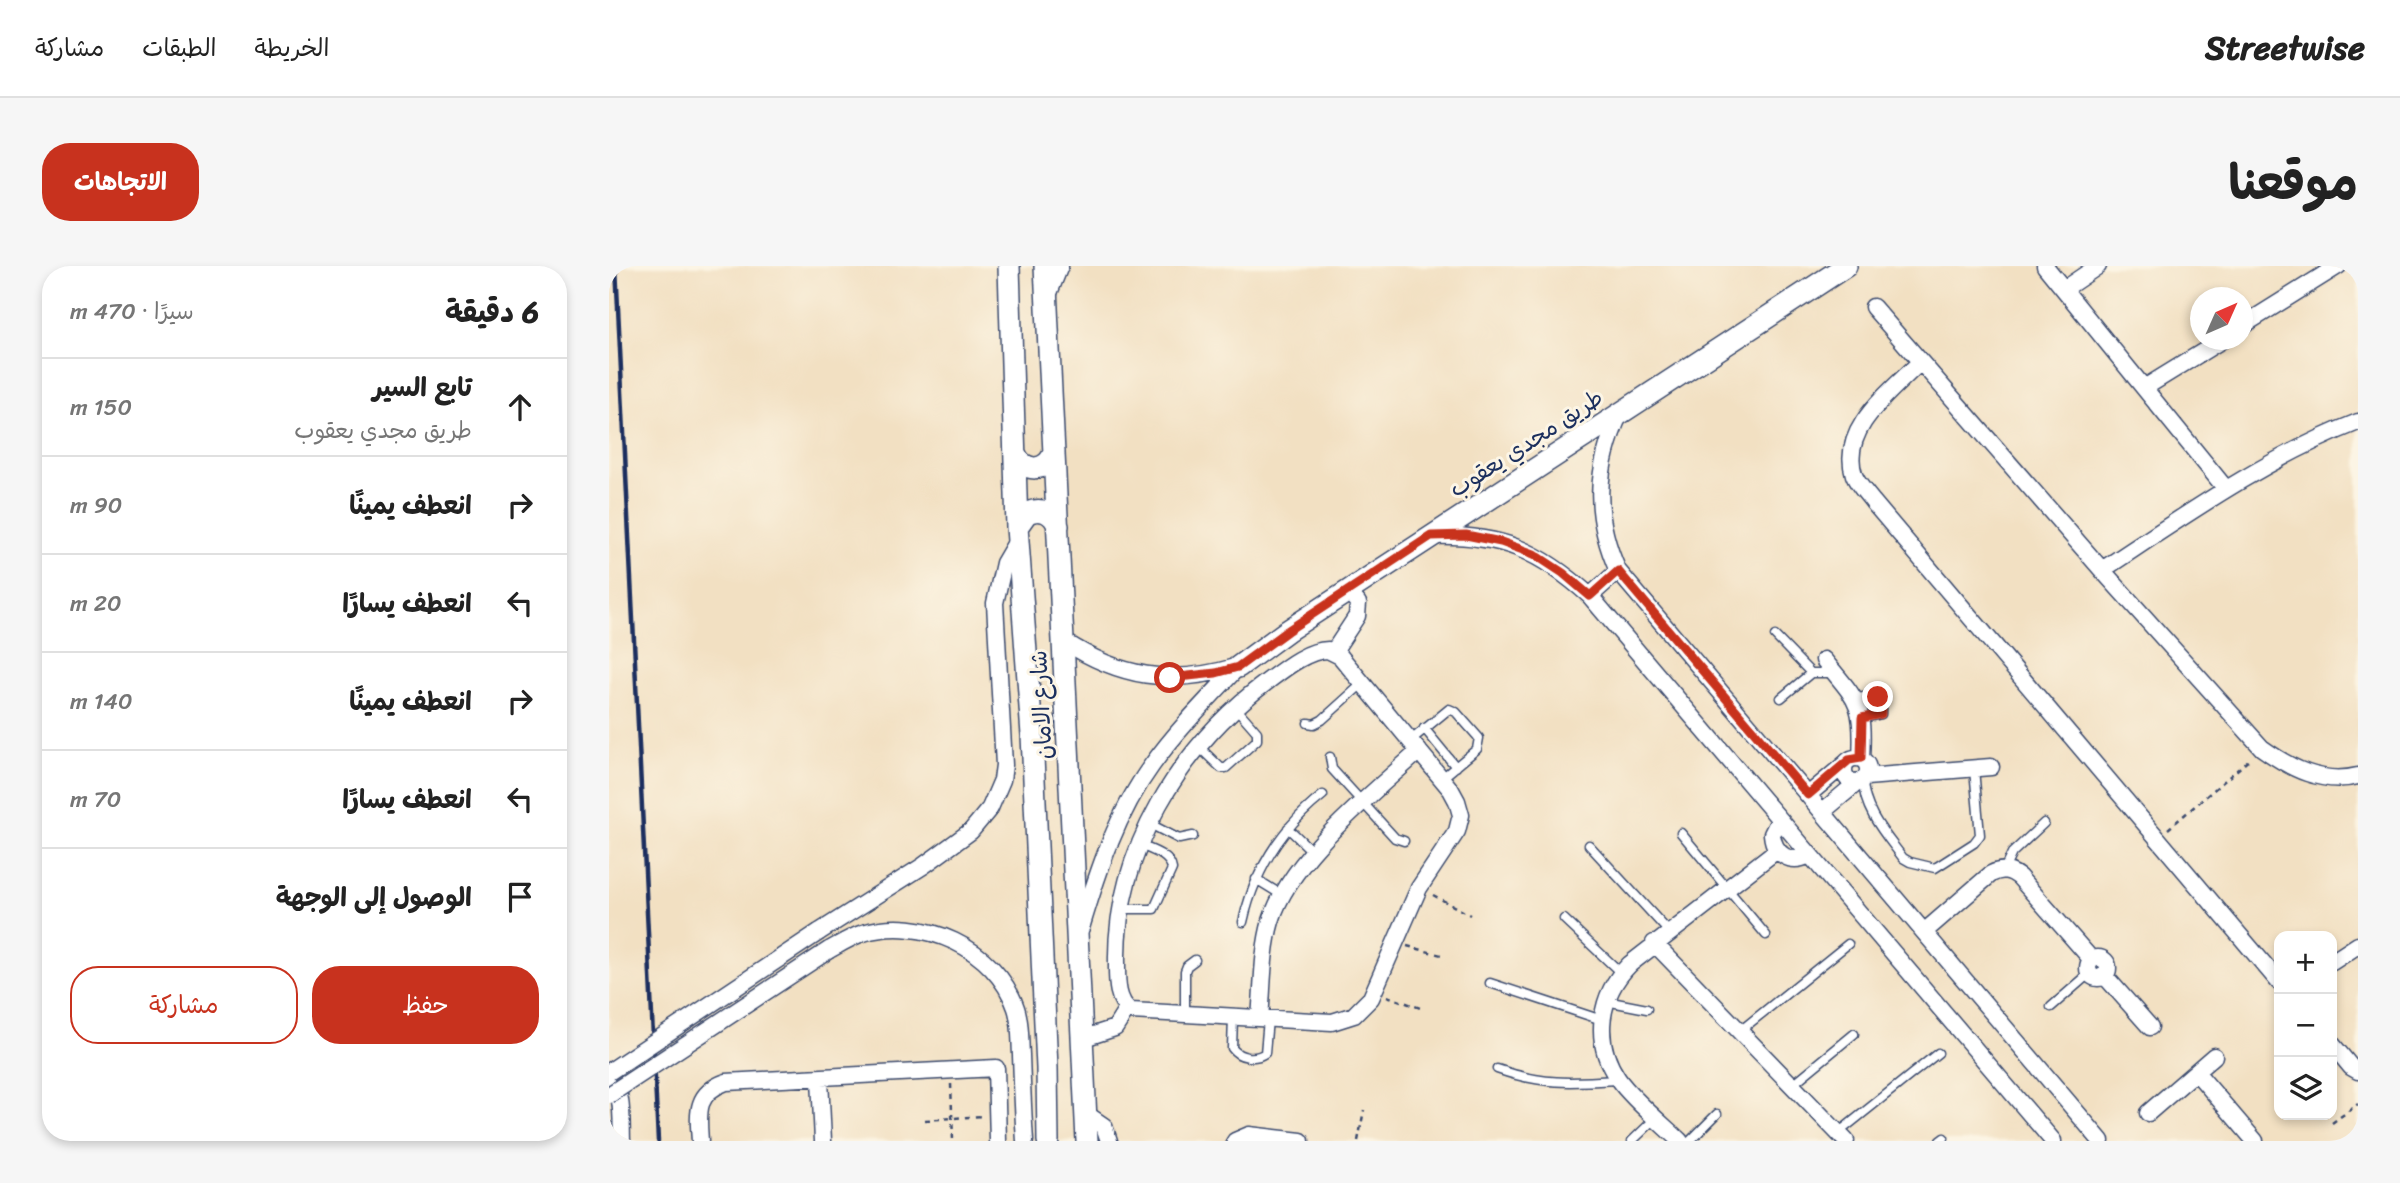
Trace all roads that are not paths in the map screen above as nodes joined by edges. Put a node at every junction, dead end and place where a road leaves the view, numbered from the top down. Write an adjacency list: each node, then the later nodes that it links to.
1 (1009, 266): 18 (street, شارع الامان)
2 (1045, 266): 9 (street, شارع الامان)
3 (1060, 266): 9 (street)
4 (1846, 266): 15 (street, طريق مجدي يعقوب)
5 (2045, 266): 8 (street)
6 (2098, 266): 8 (street)
7 (2339, 266): 11 (street)
8 (2064, 289): 14 (street)
9 (1046, 301): 17 (street, شارع الامان)
10 (1874, 307): 13 (street)
11 (2253, 319)
12 (2206, 350): 14 (street)
13 (1920, 362): 23 (street); 84 (street)
14 (2144, 388): 19 (street)
15 (1620, 413): 22 (street, طريق مجدي يعقوب); 24 (street)
16 (2358, 422): 19 (street)
17 (1054, 452): 18 (street); 20 (street, شارع الامان)
18 (1015, 453): 21 (street, شارع الامان)
19 (2226, 489): 23 (street)
20 (1058, 526): 21 (street); 28 (street, شارع الامان)
21 (1017, 533): 104 (street, bridge); 119 (street, شارع الامان)
22 (1431, 536): 25 (street, طريق مجدي يعقوب); 26 (street)
23 (2102, 570): 47 (street)
24 (1618, 571): 26 (street); 51 (street)
25 (1348, 591): 29 (street); 31 (street, طريق مجدي يعقوب)
26 (1590, 596): 54 (street)
27 (1775, 636): 32 (lane)
28 (1064, 640): 31 (street, طريق مجدي يعقوب); 77 (street, شارع الامان)
29 (1334, 651): 34 (street); 37 (street)
30 (1824, 660): 33 (street)
31 (1238, 667): 77 (street, طريق مجدي يعقوب)
32 (1811, 673): 33 (lane); 35 (lane)
33 (1835, 674): 36 (street)
34 (1363, 683): 39 (lane); 42 (street)
35 (1781, 698)
36 (1855, 698): 38 (street); 38 (lane)
37 (1235, 708): 41 (street); 41 (lane)
38 (1862, 718): 44 (street)
39 (1308, 723)
40 (1424, 728): 42 (lane); 45 (lane); 45 (lane)
41 (1198, 746): 56 (street)
42 (1414, 746): 48 (street); 52 (street)
43 (1331, 757): 52 (lane)
44 (1853, 761): 49 (street); 51 (street)
45 (1456, 767): 48 (lane)
46 (1982, 768): 49 (street); 49 (lane)
47 (2358, 776)
48 (1441, 779): 92 (street)
49 (1863, 779): 53 (street)
50 (1323, 795): 57 (lane)
51 (1808, 795): 53 (street)
52 (1363, 803): 60 (lane); 64 (street)
53 (1822, 812): 74 (street)
54 (1779, 820): 63 (street); 65 (street)
55 (2044, 823): 66 (lane)
56 (1150, 824): 59 (lane); 61 (street)
57 (1288, 828): 64 (lane); 67 (lane)
58 (1681, 833): 68 (lane)
59 (1193, 836)
60 (1404, 841)
61 (1140, 845): 70 (street); 70 (lane)
62 (1589, 845): 73 (lane)
63 (1777, 850): 65 (street); 68 (street)
64 (1313, 852): 69 (street)
65 (1809, 855): 127 (street)
66 (2004, 870): 74 (street); 82 (street)
67 (1256, 879): 69 (lane); 72 (lane)
68 (1727, 888): 73 (street); 75 (lane)
69 (1282, 895): 92 (street)
70 (1120, 909): 88 (street)
71 (1564, 919): 83 (lane)
72 (1243, 922)
73 (1669, 932): 76 (street)
74 (1924, 932): 128 (street)
75 (1766, 935)
76 (1654, 943): 83 (street); 95 (street)
77 (1076, 944): 97 (street, شارع الامان)
78 (1848, 944): 95 (lane)
79 (2358, 945): 80 (street)
80 (2337, 959)
81 (1195, 960): 90 (lane)
82 (2095, 969): 87 (lane); 94 (street)
83 (1621, 973): 86 (street)
84 (2274, 976)
85 (1490, 983): 93 (lane)
86 (1605, 1001): 89 (lane); 93 (street)
87 (2051, 1007)
88 (1127, 1009): 90 (street); 97 (street)
89 (1647, 1009)
90 (1185, 1014): 91 (street)
91 (1233, 1017): 92 (street); 92 (lane)
92 (1264, 1018)
93 (1602, 1020): 106 (street)
94 (2150, 1027)
95 (1740, 1031): 107 (street)
96 (1854, 1034): 107 (lane)
97 (1081, 1039): 109 (street, شارع الامان)
98 (2337, 1050): 102 (street)
99 (1938, 1053): 113 (lane)
100 (2214, 1056): 103 (street)
101 (1497, 1069): 106 (lane)
102 (2358, 1070)
103 (2196, 1072): 111 (street); 129 (street)
104 (609, 1073): 114 (street)
105 (820, 1079): 115 (street); 116 (street); 117 (street)
106 (1618, 1080): 112 (street)
107 (1792, 1085): 113 (street)
108 (609, 1095): 118 (street, bridge)
109 (1085, 1113): 120 (street, شارع الامان); 121 (street)
110 (1717, 1114): 126 (lane)
111 (2148, 1114)
112 (1656, 1118): 124 (lane); 125 (street)
113 (1842, 1137)
114 (622, 1141)
115 (699, 1141)
116 (823, 1141)
117 (998, 1141)
118 (1025, 1141)
119 (1048, 1141)
120 (1087, 1141)
121 (1109, 1141)
122 (1235, 1141): 123 (street)
123 (1301, 1141)
124 (1632, 1141)
125 (1679, 1141)
126 (1690, 1141)
127 (2053, 1141)
128 (2101, 1141)
129 (2255, 1141)

